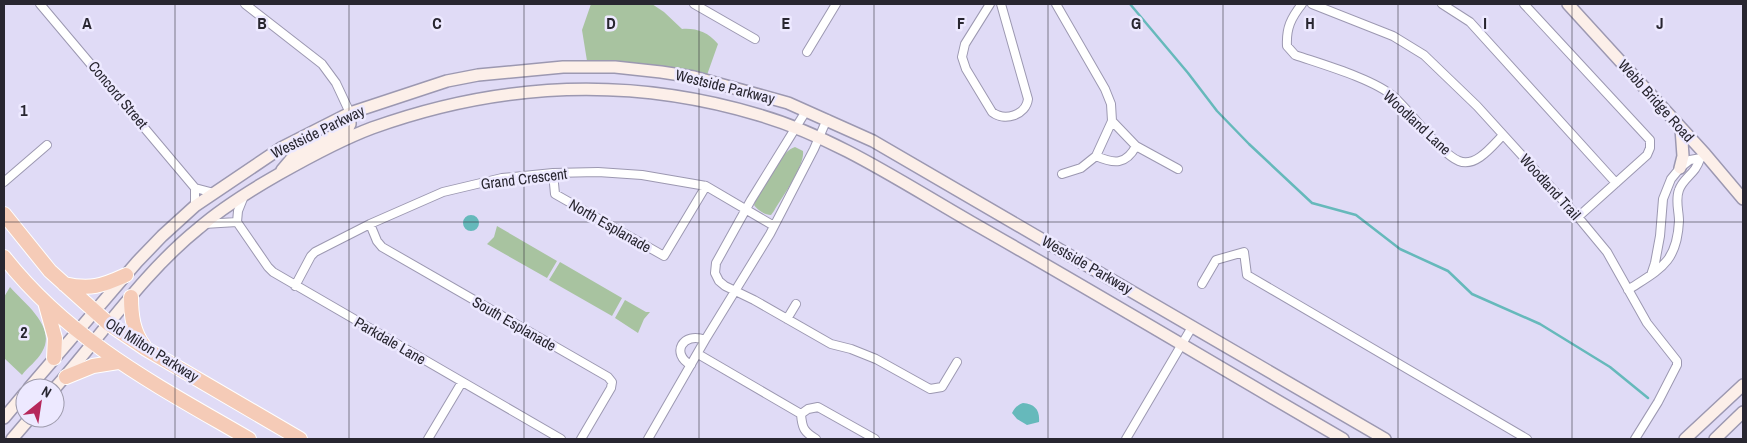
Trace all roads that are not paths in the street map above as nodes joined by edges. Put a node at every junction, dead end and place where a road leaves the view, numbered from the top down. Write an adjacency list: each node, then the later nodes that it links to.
1 (40, 4): 37 (street, Concord Street)
2 (245, 4): 18 (street)
3 (694, 4): 14 (street)
4 (713, 4): 14 (street)
5 (836, 4): 16 (street)
6 (990, 4): 7 (street)
7 (1001, 4)
8 (1056, 4): 20 (street)
9 (1302, 4): 23 (street, Woodland Lane)
10 (1312, 4): 23 (street, Woodland Trail)
11 (1442, 4): 35 (street)
12 (1524, 4): 35 (street)
13 (1568, 4): 21 (main road, Webb Bridge Road)
14 (708, 12): 15 (street)
15 (755, 39)
16 (807, 52)
17 (806, 111): 18 (main road, Westside Parkway); 19 (main road, Westside Parkway); 22 (street)
18 (350, 113): 33 (main road); 38 (main road, Westside Parkway)
19 (827, 119): 24 (street); 65 (main road, Westside Parkway)
20 (1112, 121): 26 (street); 27 (street)
21 (1681, 128): 28 (main road, Webb Bridge Road); 29 (main road)
22 (797, 129): 24 (main road, Westside Parkway); 33 (main road, Westside Parkway); 42 (street)
23 (1503, 135): 44 (street, Woodland Trail)
24 (820, 137): 48 (street); 69 (main road, Westside Parkway)
25 (47, 145): 34 (street)
26 (1136, 146): 27 (street); 30 (street)
27 (1096, 156): 32 (street)
28 (1703, 156): 29 (street); 40 (main road, Webb Bridge Road); 50 (street)
29 (1680, 168): 49 (street)
30 (1178, 169)
31 (553, 173): 36 (street, Grand Crescent); 36 (street, North Esplanade); 46 (street, Grand Crescent)
32 (1062, 174)
33 (278, 175): 39 (main road, Westside Parkway)
34 (4, 182)
35 (1616, 183): 44 (street)
36 (706, 186): 42 (street, Grand Crescent)
37 (195, 188): 38 (street); 41 (street)
38 (214, 192): 41 (main road, Westside Parkway)
39 (244, 195): 45 (street); 47 (main road, Westside Parkway)
40 (1743, 199)
41 (195, 206): 52 (main road, Westside Parkway)
42 (746, 210): 48 (street, Grand Crescent); 58 (street)
43 (4, 214): 54 (highway, Old Milton Parkway)
44 (1578, 217): 57 (street, Woodland Trail)
45 (236, 222): 47 (street); 56 (street, Parkdale Lane)
46 (370, 224): 56 (street, Grand Crescent); 90 (street, South Esplanade)
47 (202, 225): 59 (main road, Westside Parkway)
48 (774, 226): 58 (street)
49 (1661, 228): 50 (street); 53 (street)
50 (1677, 229): 53 (street)
51 (4, 257): 60 (highway, Old Milton Parkway)
52 (126, 275): 54 (highway); 62 (main road, Westside Parkway)
53 (1651, 275): 57 (street)
54 (63, 284): 62 (highway, Old Milton Parkway)
55 (1202, 284): 97 (street)
56 (295, 286): 78 (street, Parkdale Lane)
57 (1628, 290): 98 (street, Woodland Trail)
58 (736, 292): 63 (street); 67 (street)
59 (131, 297): 64 (main road, Westside Parkway); 70 (highway)
60 (45, 302): 66 (highway, Old Milton Parkway); 72 (highway)
61 (796, 304): 63 (street)
62 (94, 312): 64 (highway, Old Milton Parkway); 66 (main road, Westside Parkway)
63 (787, 319): 74 (street)
64 (109, 324): 68 (main road, Westside Parkway); 70 (highway, Old Milton Parkway)
65 (1192, 327): 69 (street); 96 (main road, Westside Parkway)
66 (77, 331): 68 (highway, Old Milton Parkway); 72 (main road, Westside Parkway)
67 (705, 340): 71 (street); 75 (street)
68 (92, 344): 73 (highway, Old Milton Parkway); 76 (main road, Westside Parkway)
69 (1182, 345): 94 (street); 95 (main road, Westside Parkway)
70 (146, 349): 87 (highway, Old Milton Parkway)
71 (698, 354): 75 (street); 82 (street)
72 (54, 358): 77 (main road, Westside Parkway)
73 (118, 362): 76 (highway); 86 (highway, Old Milton Parkway)
74 (958, 362)
75 (692, 365): 91 (street)
76 (66, 377)
77 (37, 378)
78 (462, 382): 88 (street); 89 (street, Parkdale Lane)
79 (1743, 385): 99 (main road)
80 (15, 405): 83 (main road)
81 (1743, 412): 100 (main road)
82 (802, 414): 92 (street); 93 (street)
83 (4, 418)
84 (21, 428): 85 (main road)
85 (12, 439)
86 (249, 439)
87 (300, 439)
88 (428, 439)
89 (561, 439)
90 (581, 439)
91 (648, 439)
92 (816, 439)
93 (875, 439)
94 (1126, 439)
95 (1343, 439)
96 (1385, 439)
97 (1527, 439)
98 (1636, 439)
99 (1685, 439)
100 (1715, 439)

